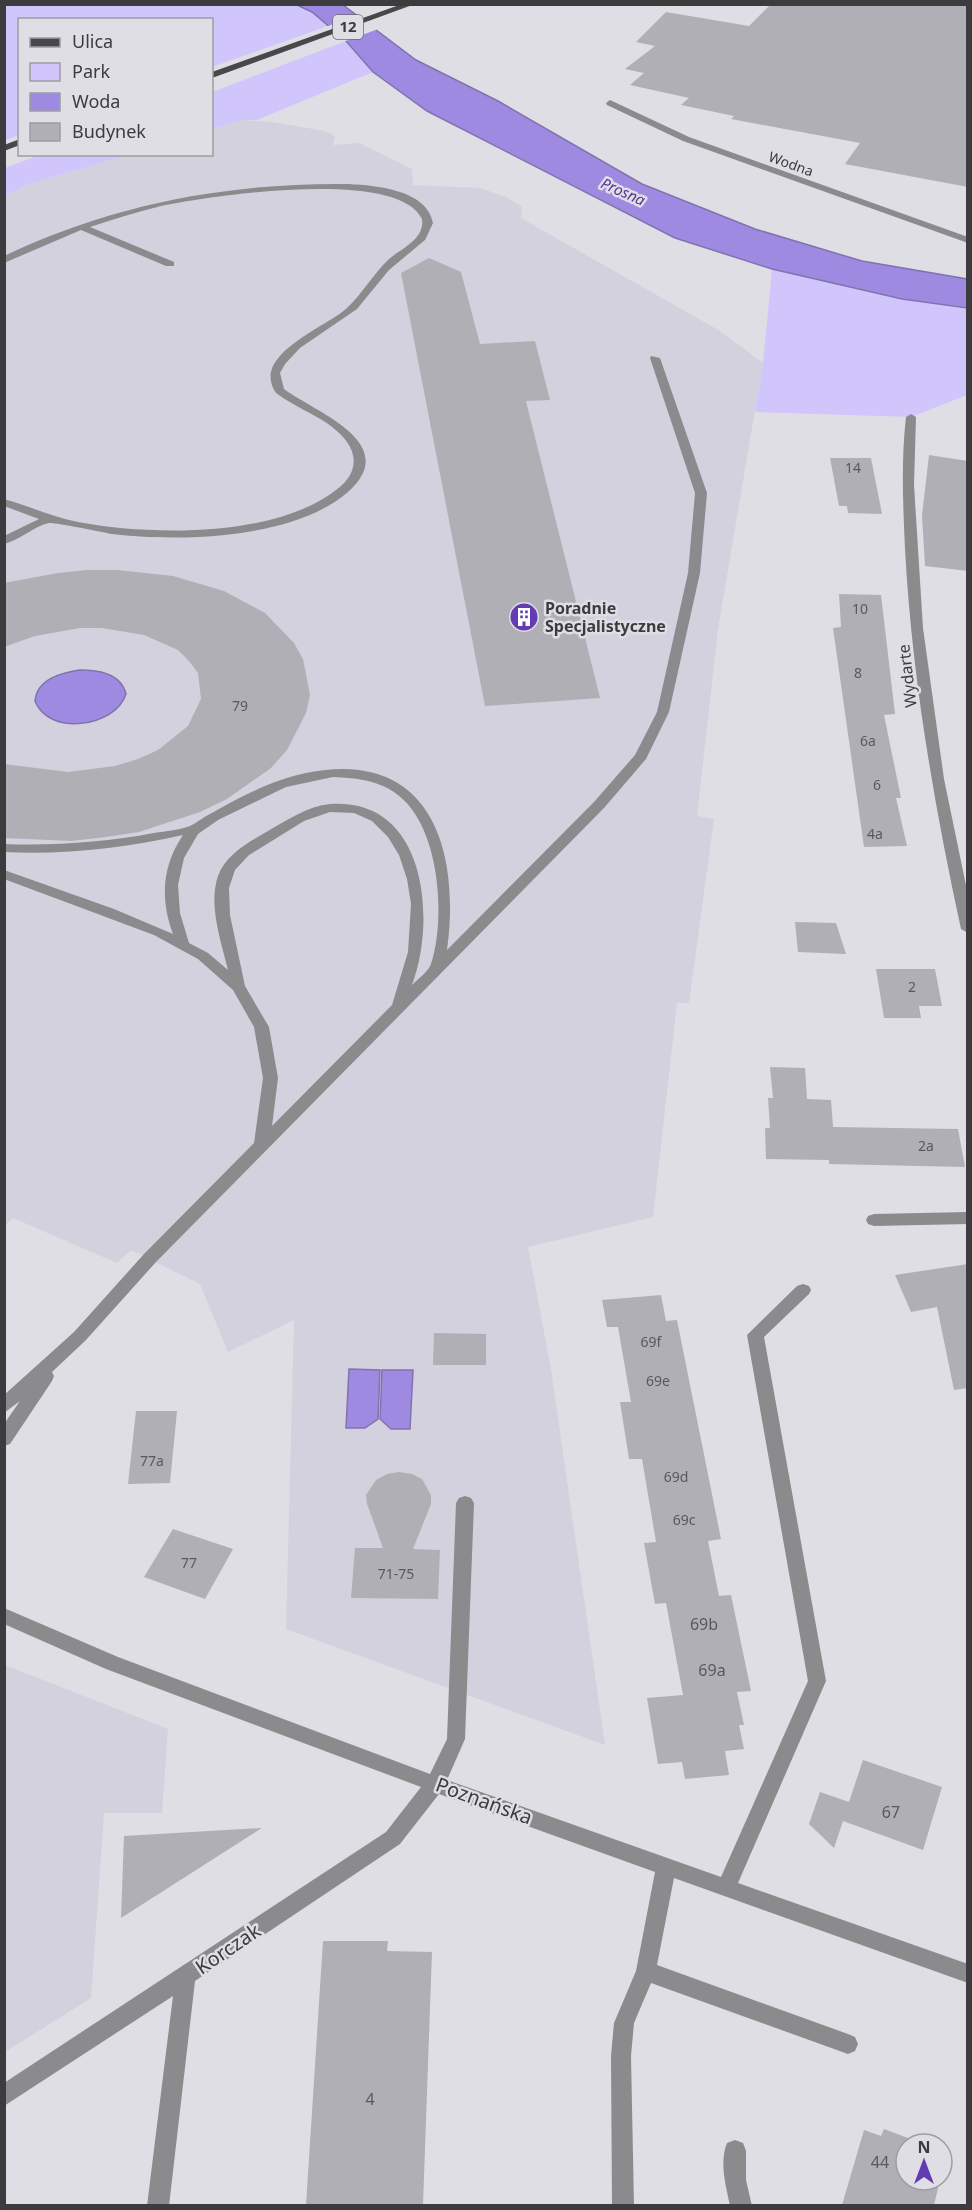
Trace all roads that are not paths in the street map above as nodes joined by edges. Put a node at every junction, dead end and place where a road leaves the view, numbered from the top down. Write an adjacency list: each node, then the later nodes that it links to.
1 (408, 6): 2 (main road, 12)
2 (213, 75)
3 (610, 103): 5 (street, Wodna)
4 (83, 226): 6 (street); 7 (street); 11 (street)
5 (968, 240)
6 (4, 260)
7 (170, 264)
8 (655, 358): 18 (street)
9 (911, 417): 16 (street, Wydarte)
10 (4, 502): 11 (street)
11 (48, 519): 12 (street)
12 (4, 541)
13 (195, 829): 14 (street); 17 (street); 18 (street)
14 (4, 848)
15 (4, 874): 17 (street)
16 (968, 929)
17 (183, 942): 19 (street)
18 (437, 969): 20 (street)
19 (238, 985): 20 (street); 21 (street)
20 (396, 1010): 21 (street)
21 (262, 1144): 25 (street)
22 (968, 1218): 23 (street)
23 (874, 1220)
24 (803, 1290): 32 (street)
25 (58, 1359): 26 (street); 27 (street)
26 (4, 1406)
27 (4, 1439)
28 (465, 1503): 30 (street, Korczak)
29 (4, 1616): 30 (street, Poznańska)
30 (435, 1784): 31 (street, Poznańska); 35 (street, Korczak)
31 (666, 1866): 32 (street, Poznańska); 33 (street)
32 (726, 1888): 34 (street, Poznańska)
33 (646, 1971): 36 (street); 40 (street)
34 (968, 1974)
35 (185, 1978): 37 (street, Korczak); 39 (street)
36 (848, 2044)
37 (4, 2096)
38 (735, 2151): 41 (street)
39 (158, 2205)
40 (623, 2205)
41 (741, 2205)

